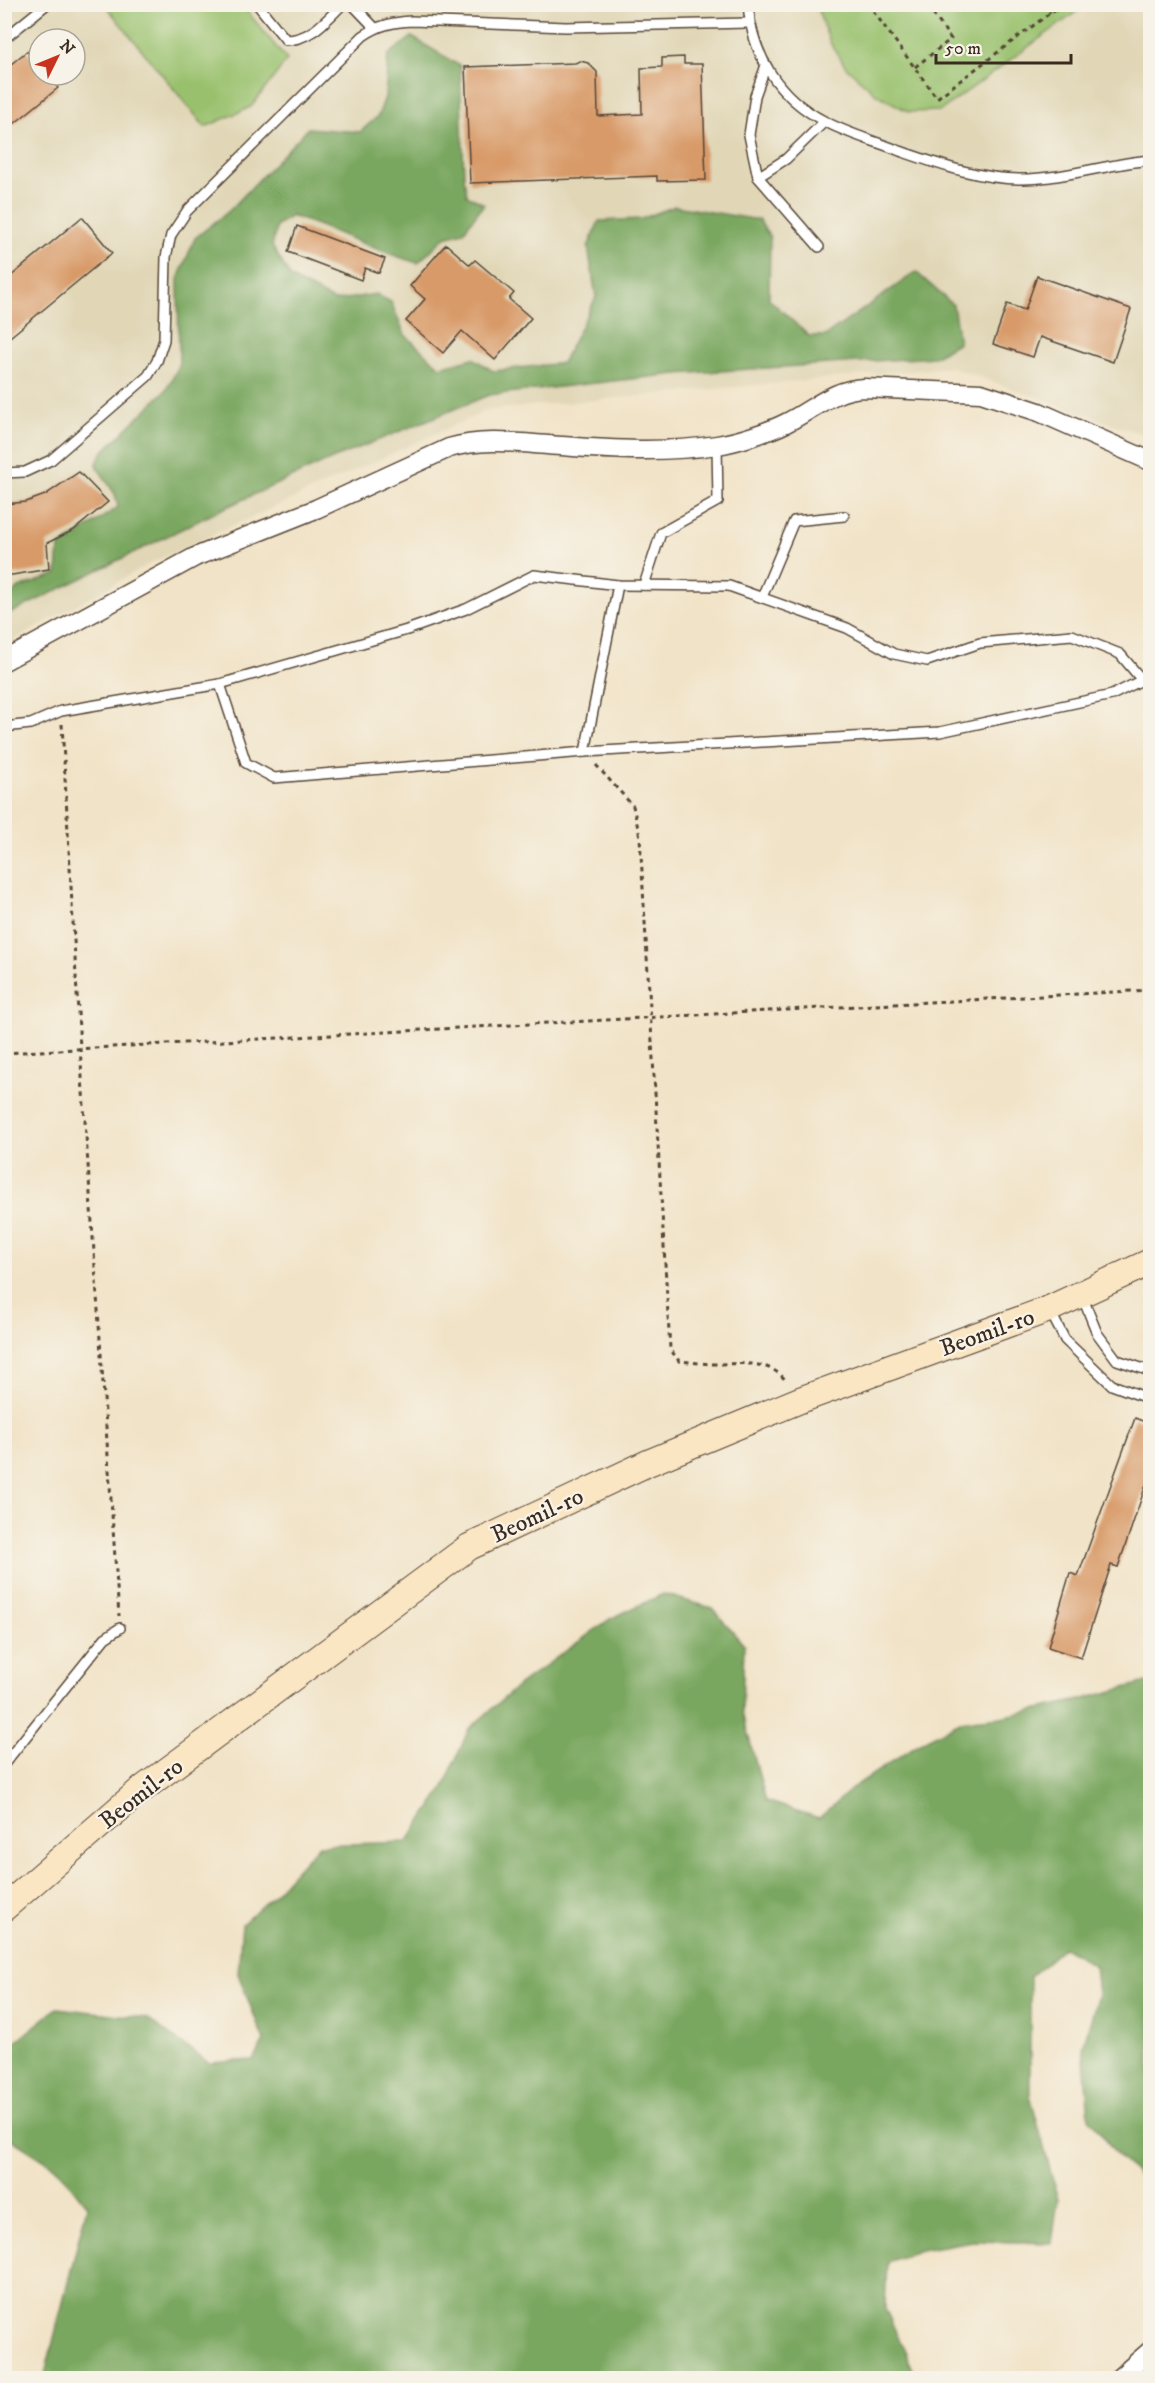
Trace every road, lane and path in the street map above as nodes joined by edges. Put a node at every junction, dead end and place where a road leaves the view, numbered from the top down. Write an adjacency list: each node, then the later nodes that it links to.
1 (257, 4): 2 (lane)
2 (343, 4)
3 (352, 4): 12 (lane)
4 (748, 4): 11 (lane)
5 (868, 4): 15 (path)
6 (926, 4): 15 (path)
7 (1044, 4): 10 (path)
8 (1062, 4): 10 (path)
9 (45, 5): 13 (lane)
10 (1050, 13): 15 (path)
11 (749, 23): 12 (lane); 14 (lane)
12 (375, 28): 22 (lane)
13 (4, 39)
14 (765, 68): 16 (lane); 18 (lane)
15 (915, 68)
16 (824, 122): 17 (lane); 18 (lane)
17 (1150, 160)
18 (758, 177): 19 (lane)
19 (819, 247)
20 (717, 445): 21 (street); 25 (lane); 27 (street)
21 (1150, 461)
22 (4, 473)
23 (844, 516): 26 (lane)
24 (618, 585): 25 (lane); 29 (lane); 32 (lane)
25 (644, 585): 26 (lane)
26 (762, 597): 28 (lane)
27 (4, 661)
28 (1146, 681): 32 (lane)
29 (220, 684): 30 (lane); 32 (lane)
30 (61, 711): 31 (lane); 35 (path)
31 (4, 727)
32 (585, 752): 34 (path)
33 (1150, 990): 34 (path)
34 (652, 1017): 35 (path); 42 (path)
35 (80, 1048): 36 (path); 43 (path)
36 (4, 1053)
37 (1150, 1262): 38 (street, Beomil-ro)
38 (1082, 1296): 39 (street, Beomil-ro); 40 (lane)
39 (1049, 1309): 41 (lane); 42 (street, Beomil-ro)
40 (1150, 1371)
41 (1150, 1399)
42 (800, 1400): 45 (street, Beomil-ro)
43 (120, 1628): 44 (lane)
44 (4, 1764)
45 (4, 1908)
46 (1150, 2351): 47 (street)
47 (1119, 2379)

